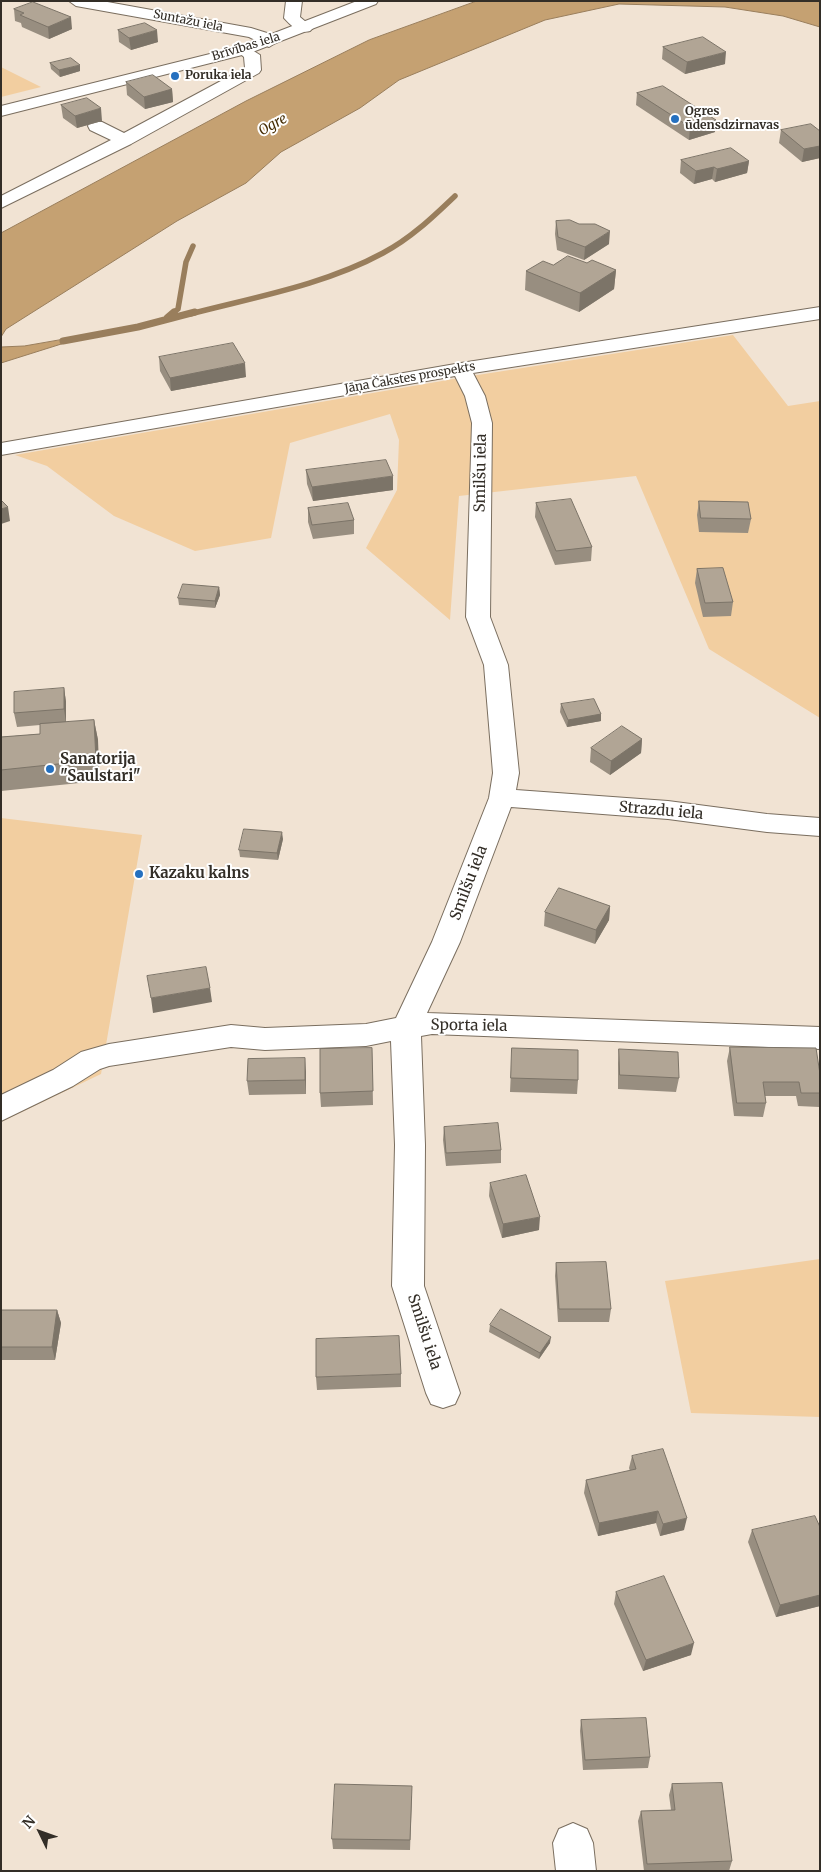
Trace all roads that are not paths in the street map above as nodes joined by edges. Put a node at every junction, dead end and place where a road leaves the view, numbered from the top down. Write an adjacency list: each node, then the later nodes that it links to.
1 (76, 1): 5 (street, Suntažu iela)
2 (294, 1): 4 (street)
3 (370, 1): 4 (street, Brīvības iela)
4 (305, 28): 5 (street, Brīvības iela)
5 (269, 42): 6 (street, Brīvības iela)
6 (244, 50): 7 (street, Brīvības iela); 9 (street)
7 (1, 111)
8 (96, 126): 9 (street)
9 (125, 140): 10 (street)
10 (1, 203)
11 (820, 313): 12 (street, Jāņa Čakstes prospekts)
12 (461, 369): 13 (street, Jāņa Čakstes prospekts); 14 (street, Smilšu iela)
13 (1, 449)
14 (502, 798): 15 (street, Strazdu iela); 16 (street, Smilšu iela)
15 (820, 827)
16 (407, 1029): 17 (street, Sporta iela); 18 (street, Sporta iela); 19 (street, Smilšu iela)
17 (820, 1038)
18 (1, 1109)
19 (443, 1393)

